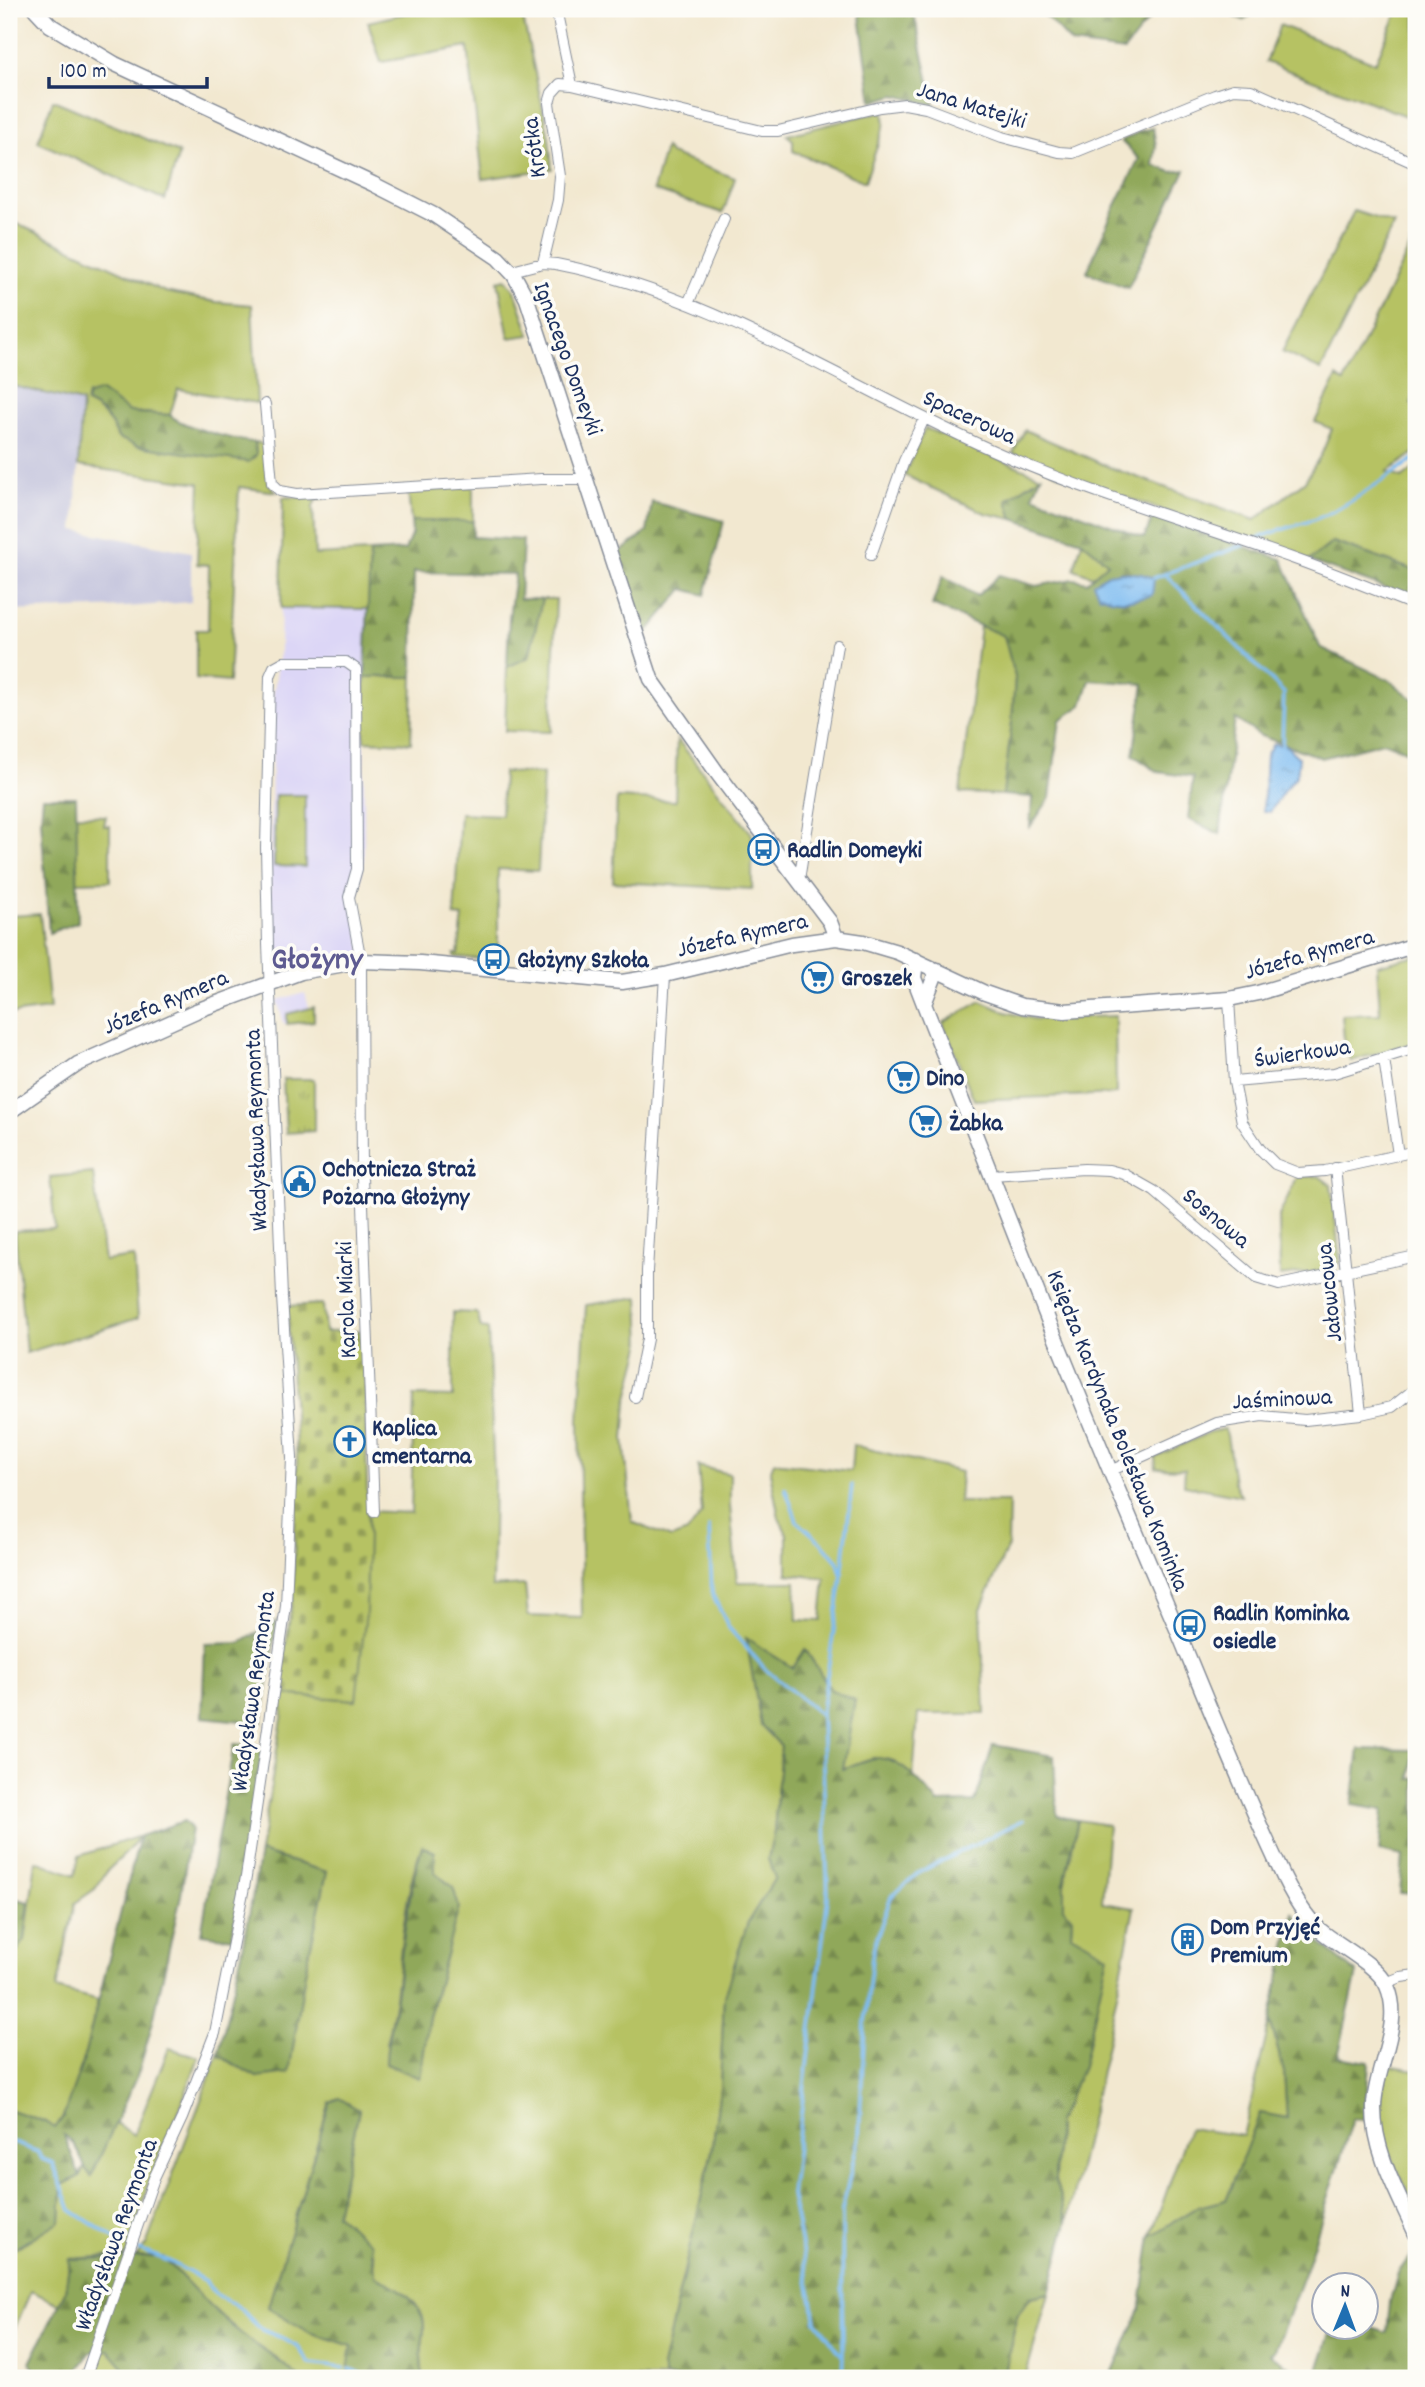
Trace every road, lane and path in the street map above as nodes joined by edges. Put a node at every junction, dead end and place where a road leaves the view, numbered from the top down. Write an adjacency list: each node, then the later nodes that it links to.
1 (35, 9): 7 (street, Ignacego Domeyki)
2 (556, 9): 3 (street)
3 (572, 85): 4 (street, Jana Matejki); 6 (street, Krótka)
4 (1416, 164)
5 (724, 219): 8 (street)
6 (543, 263): 7 (street, Spacerowa); 8 (street, Spacerowa)
7 (512, 271): 11 (street, Ignacego Domeyki)
8 (688, 304): 10 (street, Spacerowa)
9 (265, 404): 11 (street)
10 (924, 419): 12 (street); 13 (street, Spacerowa)
11 (587, 479): 15 (street, Ignacego Domeyki)
12 (871, 555)
13 (1416, 606)
14 (837, 645): 15 (street)
15 (799, 880): 16 (street, Ignacego Domeyki)
16 (836, 938): 18 (street, Józefa Rymera); 21 (street, Józefa Rymera)
17 (1416, 945): 23 (street, Józefa Rymera)
18 (916, 960): 20 (street, Józefa Rymera); 24 (street, Księdza Kardynała Bolesława Kominka)
19 (361, 961): 21 (street, Józefa Rymera); 22 (street, Józefa Rymera); 22 (street, Karola Miarki); 39 (street, Karola Miarki)
20 (937, 970): 23 (street, Józefa Rymera); 24 (street)
21 (665, 975): 36 (street)
22 (269, 982): 28 (street, Józefa Rymera); 43 (street, Władysława Reymonta)
23 (1229, 999): 27 (street)
24 (923, 1004): 32 (street, Księdza Kardynała Bolesława Kominka)
25 (1416, 1048): 26 (street, Świerkowa)
26 (1384, 1059): 27 (street, Świerkowa); 30 (street)
27 (1234, 1082): 31 (street)
28 (9, 1112)
29 (1416, 1151): 30 (street)
30 (1398, 1155): 31 (street)
31 (1335, 1168): 34 (street, Jałowcowa)
32 (992, 1175): 34 (street, Sosnowa); 38 (street, Księdza Kardynała Bolesława Kominka)
33 (1416, 1256): 34 (street, Sosnowa)
34 (1347, 1271): 37 (street, Jałowcowa)
35 (1416, 1388): 37 (street, Jaśminowa)
36 (635, 1397)
37 (1361, 1414): 38 (street, Jaśminowa)
38 (1110, 1471): 41 (street, Księdza Kardynała Bolesława Kominka)
39 (373, 1512)
40 (1416, 1975): 41 (street)
41 (1387, 1983): 42 (street)
42 (1416, 2234)
43 (85, 2378)

